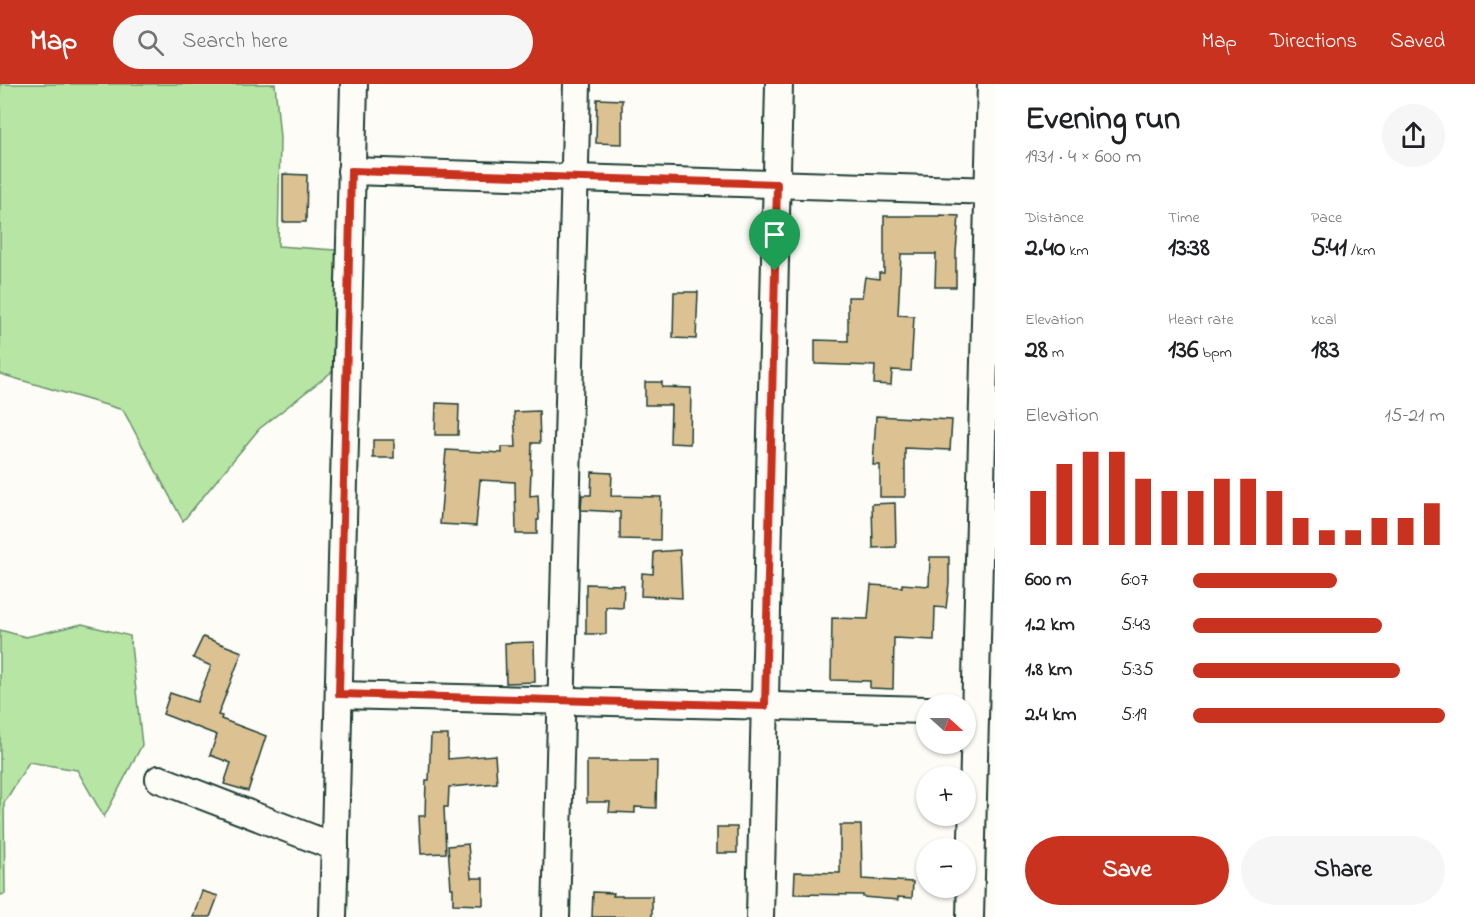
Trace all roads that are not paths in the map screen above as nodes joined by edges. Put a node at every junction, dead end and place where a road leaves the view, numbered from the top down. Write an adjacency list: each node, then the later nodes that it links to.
1 (354, 84): 5 (street)
2 (577, 84): 6 (street)
3 (779, 84): 7 (street)
4 (991, 84): 8 (street)
5 (351, 171): 6 (street); 9 (street)
6 (575, 178): 7 (street); 10 (street)
7 (777, 184): 8 (street); 11 (street)
8 (992, 190): 13 (street)
9 (339, 694): 10 (street); 15 (street)
10 (561, 701): 11 (street); 17 (street)
11 (765, 706): 12 (street); 18 (street)
12 (916, 710)
13 (979, 712): 19 (street)
14 (159, 779): 15 (street)
15 (335, 848): 16 (street)
16 (333, 917)
17 (556, 917)
18 (760, 917)
19 (970, 917)

